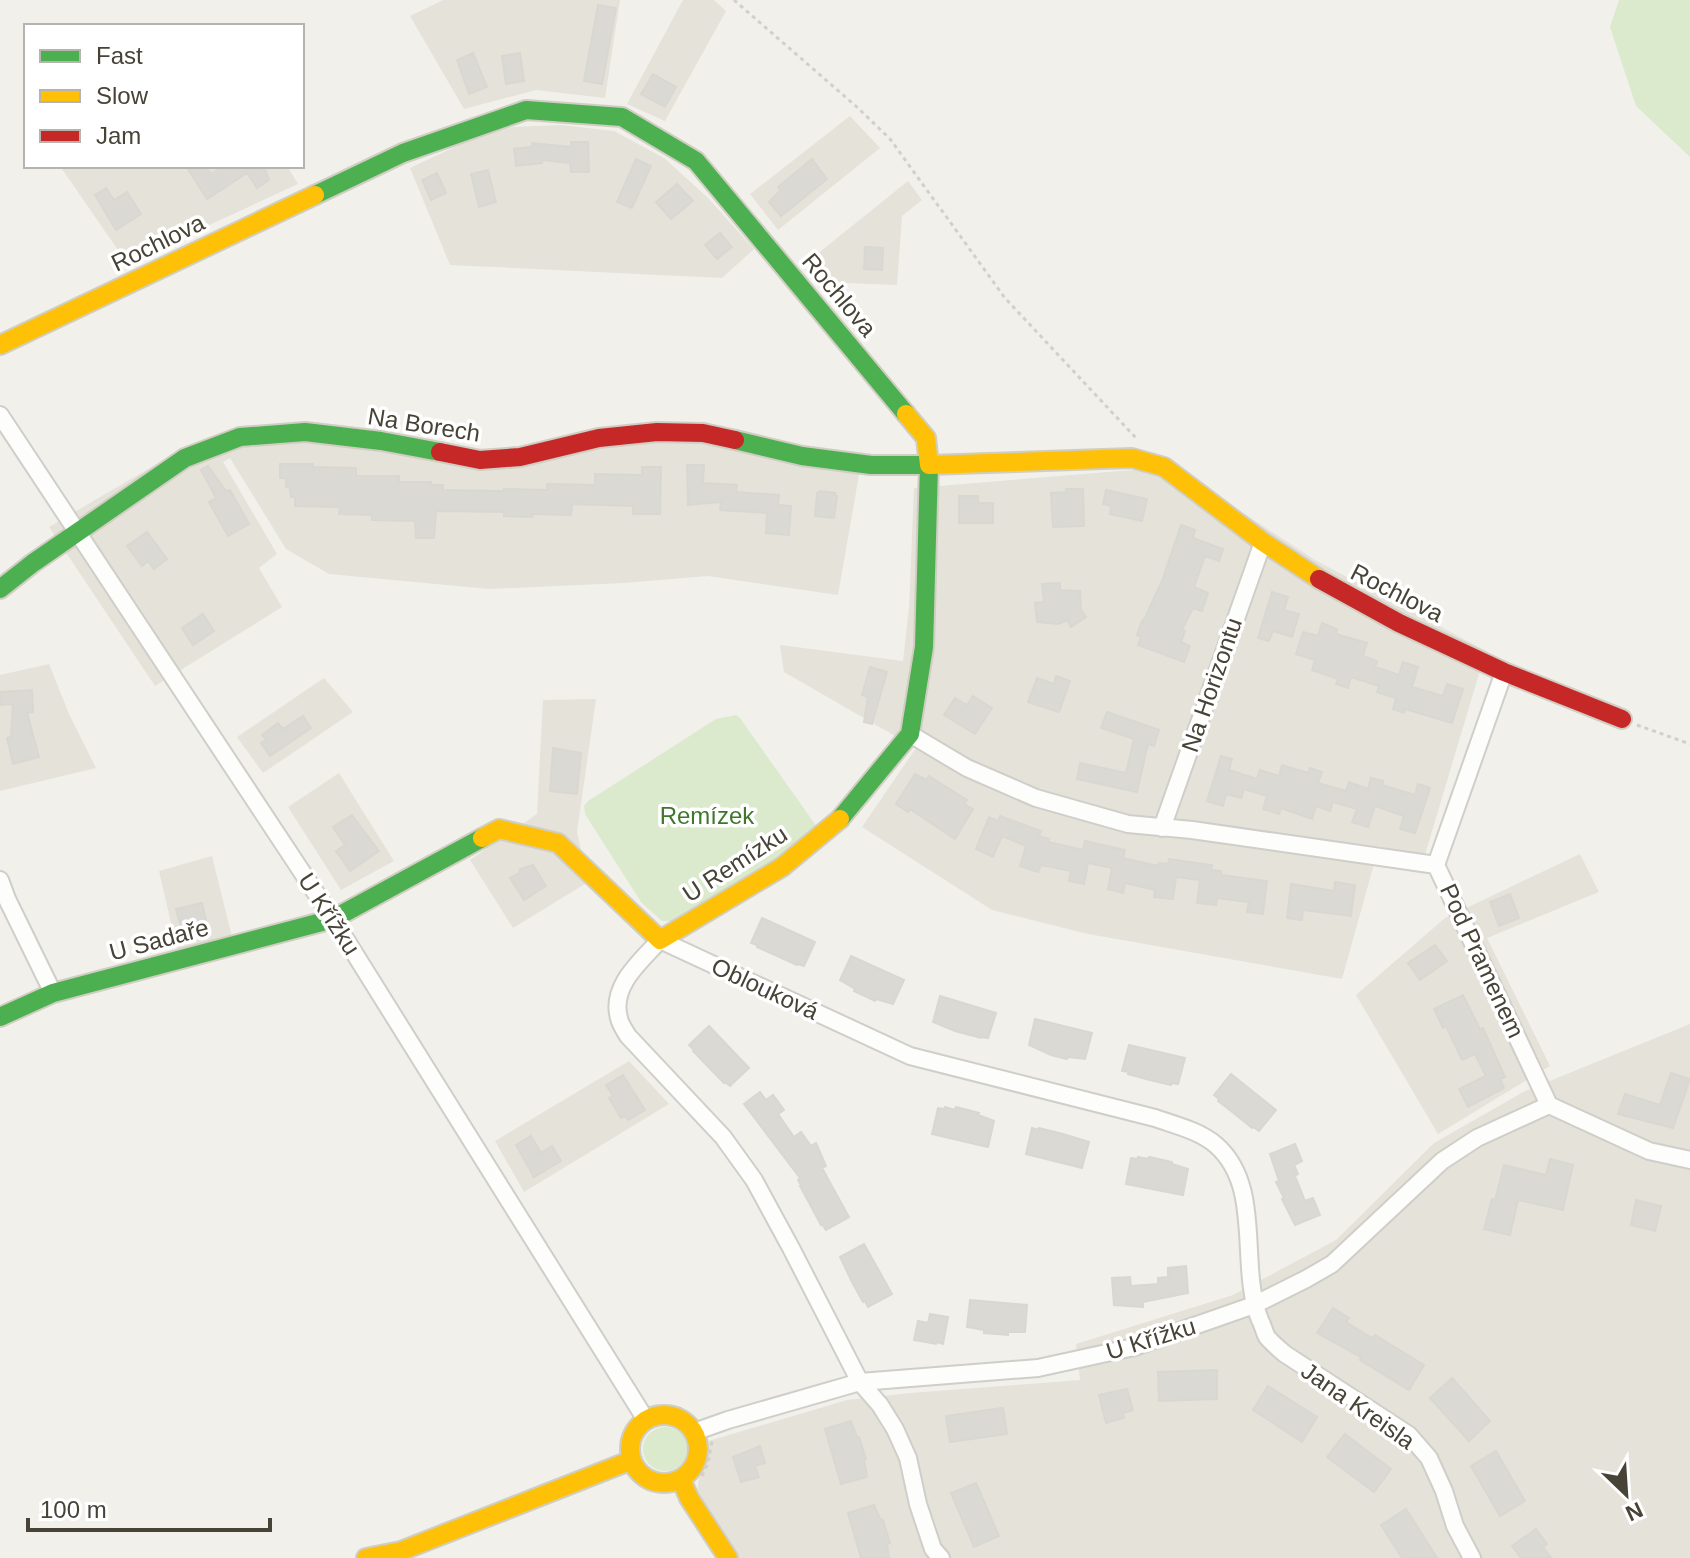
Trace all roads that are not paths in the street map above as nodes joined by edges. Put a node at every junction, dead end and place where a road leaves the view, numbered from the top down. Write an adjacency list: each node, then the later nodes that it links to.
1 (0, 345): 3 (street, Rochlova)
2 (0, 415): 4 (street, U Křížku)
3 (929, 465): 4 (street, Na Borech); 5 (street, Rochlova); 9 (street, U Remízku)
4 (79, 531): 6 (street, Na Borech); 13 (street, U Křížku)
5 (1263, 542): 7 (street, Rochlova); 10 (street, Na Horizontu)
6 (0, 589)
7 (1504, 672): 8 (street, Rochlova); 11 (street, Pod Pramenem)
8 (1622, 719)
9 (910, 734): 10 (street); 14 (street, U Remízku)
10 (1162, 828): 11 (street)
11 (1436, 865): 17 (street, Pod Pramenem)
12 (0, 880): 15 (street)
13 (333, 919): 14 (street); 15 (street, U Sadaře); 21 (street, U Křížku)
14 (660, 940): 19 (street, Oblouková); 20 (street)
15 (53, 993): 16 (street, U Sadaře)
16 (0, 1017)
17 (1549, 1105): 18 (street); 19 (street, U Křížku)
18 (1690, 1160)
19 (1254, 1305): 20 (street, U Křížku); 28 (street, Jana Kreisla)
20 (860, 1382): 22 (street, U Křížku); 27 (street)
21 (646, 1420): 22 (street); 23 (street)
22 (694, 1432): 24 (street)
23 (632, 1460): 24 (street); 25 (street)
24 (681, 1479): 26 (street)
25 (366, 1558)
26 (728, 1558)
27 (941, 1558)
28 (1472, 1558)

